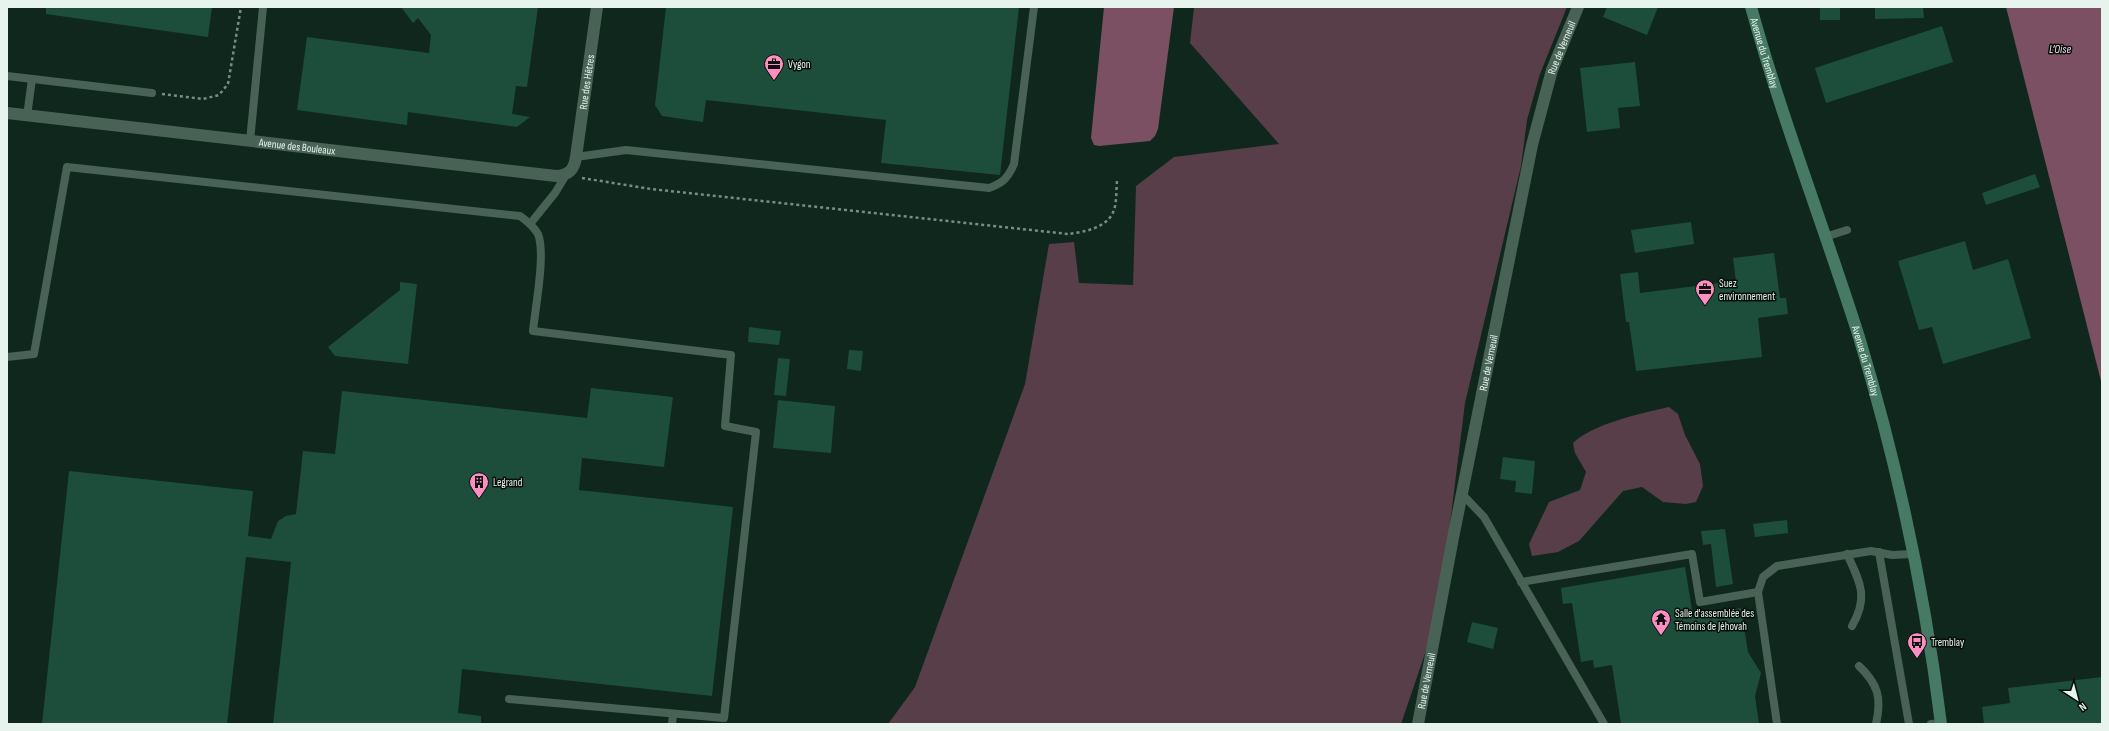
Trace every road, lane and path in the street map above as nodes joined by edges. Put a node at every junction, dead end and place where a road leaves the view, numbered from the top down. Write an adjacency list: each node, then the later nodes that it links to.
1 (241, 7): 9 (path)
2 (263, 7): 12 (lane)
3 (597, 7): 13 (street, Rue des Hêtres)
4 (1034, 7): 13 (lane)
5 (1578, 7): 20 (street, Rue de Verneuil)
6 (1751, 7): 18 (main road, Avenue du Tremblay)
7 (7, 76): 8 (lane)
8 (32, 79): 9 (lane); 11 (lane)
9 (152, 93)
10 (7, 113): 11 (street, Avenue des Bouleaux)
11 (27, 116): 12 (street, Avenue des Bouleaux)
12 (250, 141): 14 (street, Avenue des Bouleaux)
13 (576, 157): 14 (street)
14 (566, 175): 15 (path); 16 (lane)
15 (1118, 181)
16 (530, 224): 19 (lane); 29 (lane)
17 (1847, 230): 18 (lane)
18 (1825, 238): 23 (main road, Avenue du Tremblay)
19 (7, 357)
20 (1462, 494): 24 (lane); 31 (street, Rue de Verneuil)
21 (1879, 552): 22 (lane); 23 (lane); 35 (lane)
22 (1847, 554): 25 (lane); 26 (lane)
23 (1913, 554): 36 (main road, Avenue du Tremblay)
24 (1522, 582): 25 (lane); 32 (lane)
25 (1758, 592): 33 (lane)
26 (1852, 626)
27 (1859, 666): 34 (lane)
28 (509, 699): 29 (lane)
29 (673, 714): 30 (lane)
30 (672, 724)
31 (1418, 724)
32 (1604, 724)
33 (1777, 724)
34 (1876, 724)
35 (1909, 724)
36 (1938, 724)

